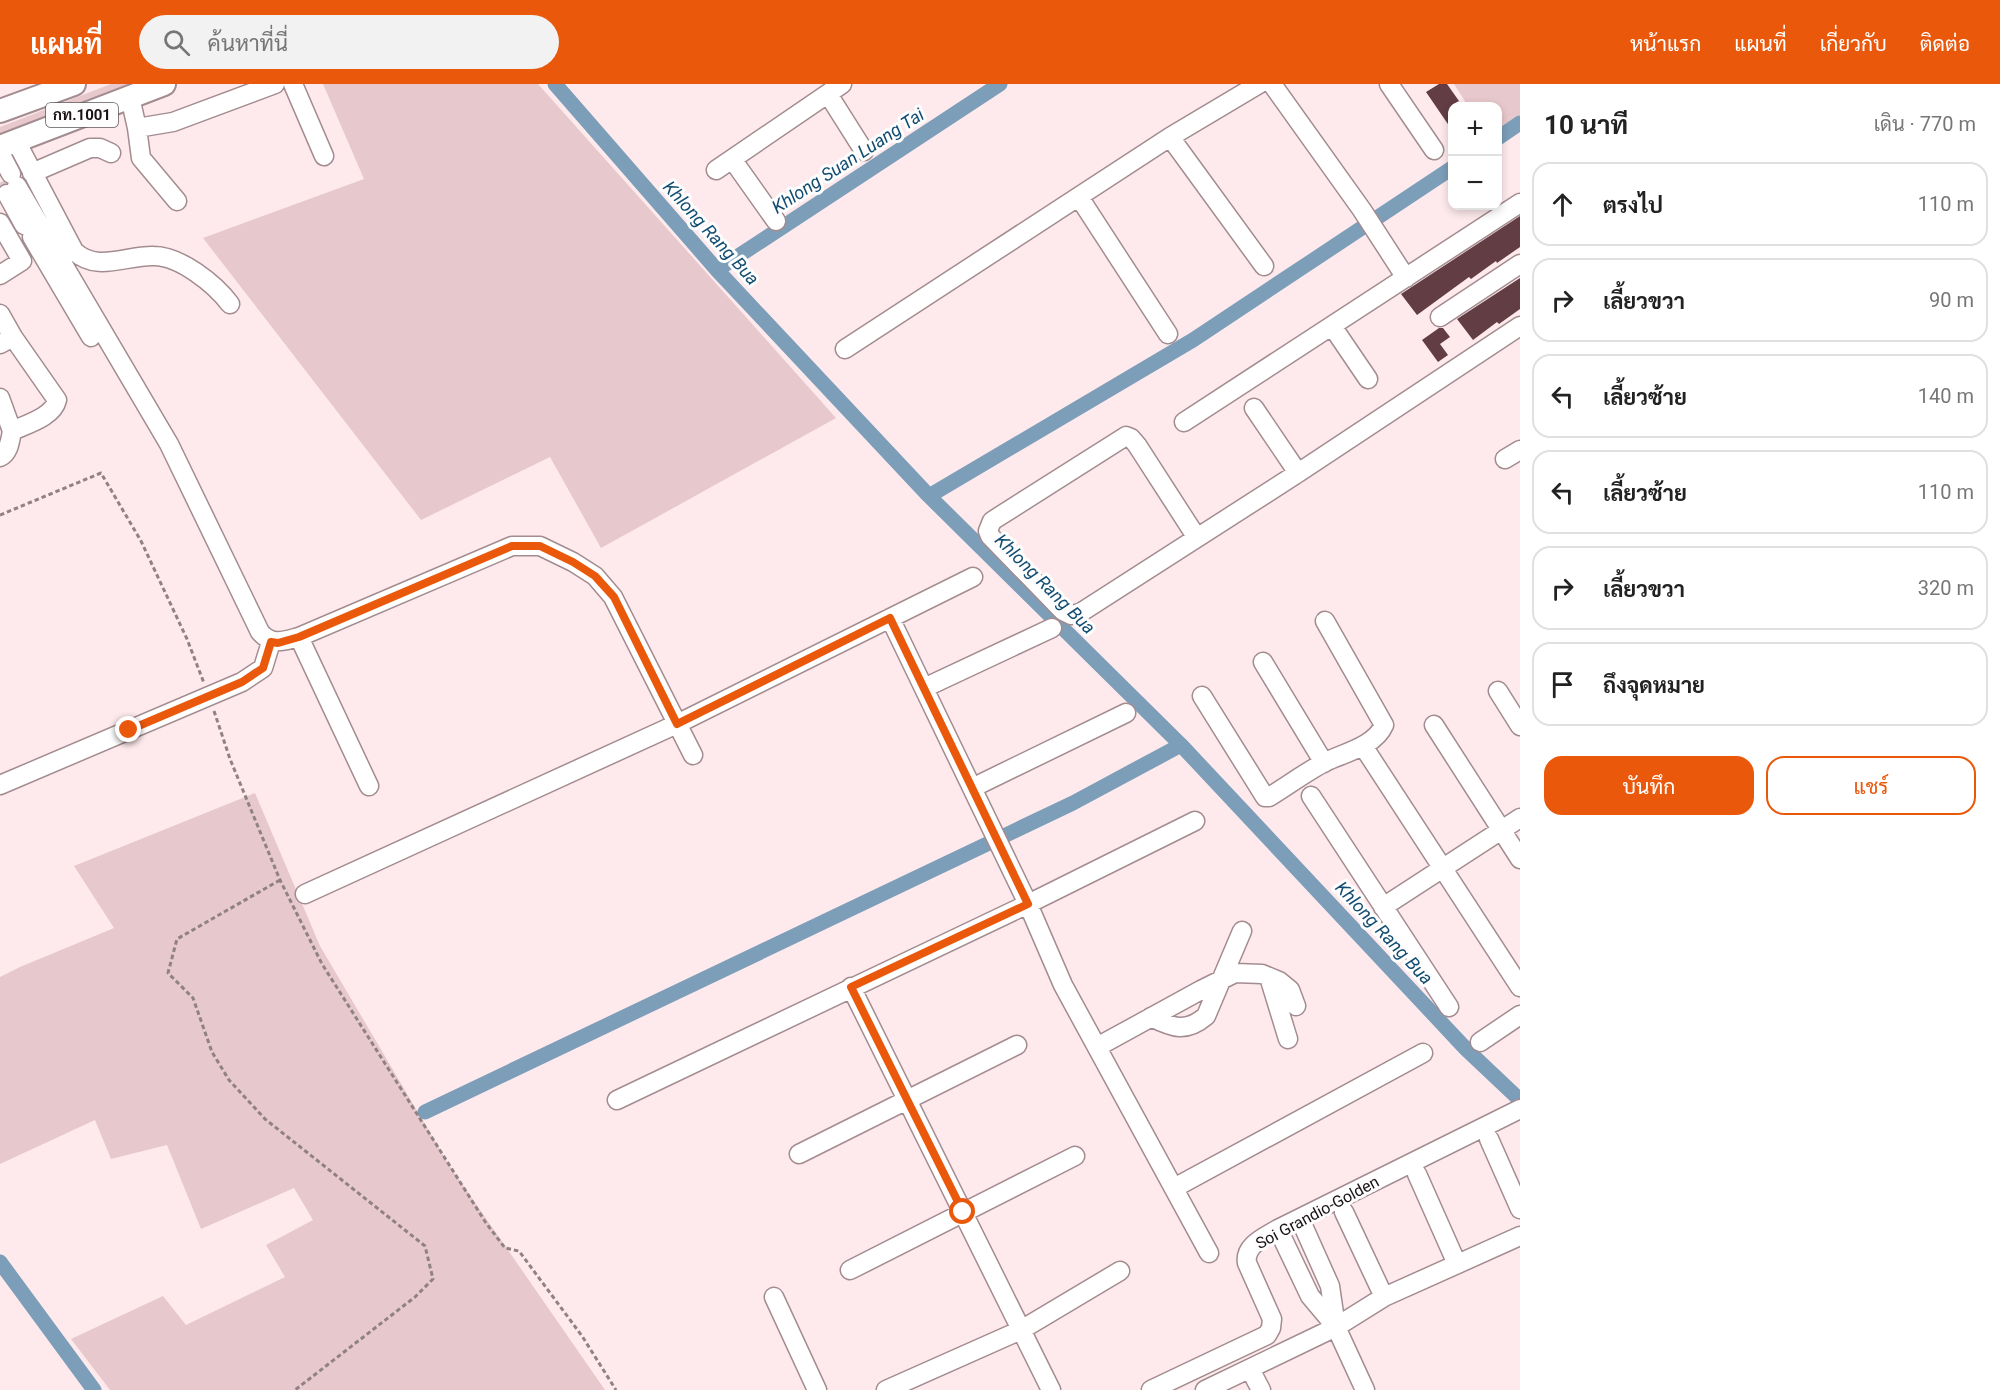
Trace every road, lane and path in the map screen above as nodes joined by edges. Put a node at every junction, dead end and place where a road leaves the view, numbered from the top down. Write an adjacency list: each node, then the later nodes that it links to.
1 (74, 84): 10 (main road, กท.1001)
2 (164, 84): 9 (main road, กท.1001)
3 (274, 84): 11 (street)
4 (293, 84): 17 (street)
5 (1259, 84): 12 (street)
6 (1272, 84): 31 (street)
7 (1389, 84): 14 (street)
8 (835, 89): 15 (street); 18 (street)
9 (130, 97): 11 (street); 13 (main road, กท.1001)
10 (0, 111)
11 (137, 128): 22 (street)
12 (1170, 137): 21 (street); 29 (street)
13 (5, 147): 20 (street); 24 (street)
14 (1434, 150)
15 (864, 151)
16 (111, 153): 20 (street)
17 (324, 156)
18 (732, 159): 19 (street); 25 (street)
19 (716, 170)
20 (32, 173): 32 (street)
21 (1079, 197): 37 (street); 39 (street)
22 (177, 201)
23 (1520, 203): 31 (street)
24 (19, 204): 27 (street); 27 (street)
25 (776, 221)
26 (0, 223): 30 (street)
27 (49, 253): 53 (street)
28 (1520, 264): 34 (street)
29 (1264, 266)
30 (0, 275)
31 (1406, 278): 35 (street)
32 (230, 304)
33 (0, 314): 38 (street)
34 (1440, 316)
35 (1332, 326): 40 (street); 43 (street)
36 (1520, 326): 46 (street)
37 (1168, 334)
38 (6, 340): 44 (street)
39 (845, 349)
40 (1368, 379)
41 (0, 398): 44 (street)
42 (1254, 408): 46 (street)
43 (1184, 422)
44 (12, 431): 45 (street)
45 (0, 457)
46 (1298, 473): 47 (street)
47 (1197, 538): 47 (street)
48 (974, 577): 49 (street)
49 (890, 618): 55 (street); 59 (street)
50 (1324, 621): 62 (street)
51 (1052, 628): 55 (street)
52 (299, 637): 53 (street); 59 (street); 66 (street)
53 (271, 642): 65 (street)
54 (1263, 662): 64 (street)
55 (924, 688): 67 (street)
56 (1498, 691): 61 (street)
57 (1202, 696): 64 (street)
58 (1126, 713): 67 (street)
59 (677, 724): 63 (street); 75 (street)
60 (1434, 725): 71 (street)
61 (1520, 726)
62 (1363, 746): 64 (street); 73 (street)
63 (693, 755)
64 (1324, 763)
65 (0, 785)
66 (369, 786)
67 (972, 788): 76 (street)
68 (1311, 796): 77 (street)
69 (1520, 818): 71 (street)
70 (1195, 821): 76 (street)
71 (1501, 830): 72 (street); 73 (street)
72 (1520, 859)
73 (1442, 869): 77 (street); 82 (street)
74 (280, 880): 115 (path)
75 (305, 894)
76 (1028, 904): 81 (street); 90 (street)
77 (1383, 907): 84 (street)
78 (1242, 931): 80 (street)
79 (1269, 976): 80 (street); 83 (street); 87 (street)
80 (1222, 980): 86 (street); 86 (street)
81 (851, 987): 92 (street); 93 (street)
82 (1520, 987)
83 (1296, 1006)
84 (1449, 1008)
85 (1520, 1015): 88 (street)
86 (1151, 1017): 90 (street)
87 (1288, 1039)
88 (1480, 1042)
89 (1017, 1045): 92 (street)
90 (1097, 1047): 99 (street)
91 (1423, 1053): 99 (street)
92 (908, 1099): 96 (street); 101 (street)
93 (617, 1100)
94 (1516, 1111): 103 (street, Soi Grandio-Golden)
95 (1489, 1139): 100 (street)
96 (799, 1155)
97 (1075, 1156): 101 (street)
98 (1417, 1174): 107 (street)
99 (1174, 1188): 106 (street)
100 (1520, 1209)
101 (963, 1212): 108 (street); 113 (street)
102 (1344, 1212): 111 (street)
103 (1300, 1219): 104 (street, Soi Grandio-Golden); 112 (street)
104 (1278, 1229): 112 (street); 119 (street, Soi Grandio-Golden)
105 (1520, 1236): 107 (street)
106 (1209, 1253)
107 (1458, 1264): 111 (street)
108 (850, 1270)
109 (1120, 1271): 113 (street)
110 (774, 1297): 116 (street)
111 (1384, 1297): 112 (street)
112 (1336, 1327): 114 (street); 122 (street)
113 (1021, 1330): 117 (street); 118 (street)
114 (1250, 1368): 120 (street); 121 (street)
115 (295, 1390)
116 (817, 1390)
117 (886, 1390)
118 (1052, 1390)
119 (1151, 1390)
120 (1205, 1390)
121 (1261, 1390)
122 (1365, 1390)

